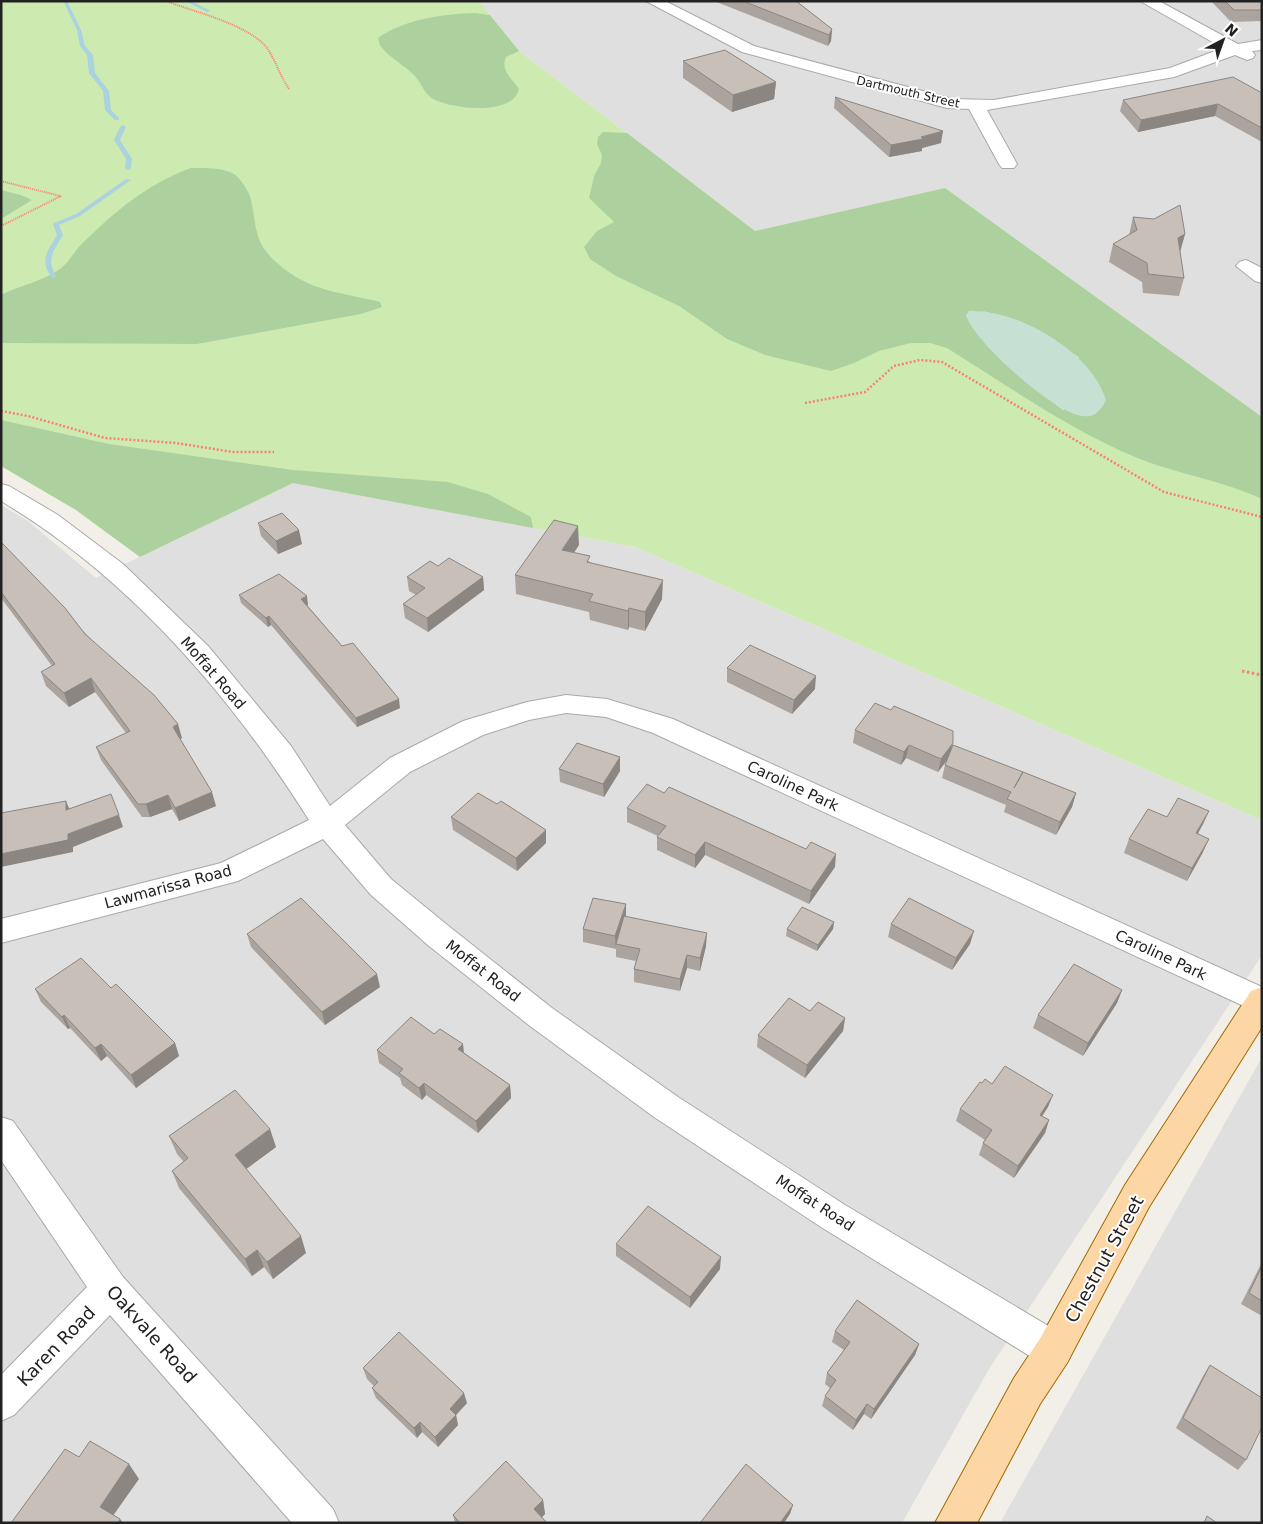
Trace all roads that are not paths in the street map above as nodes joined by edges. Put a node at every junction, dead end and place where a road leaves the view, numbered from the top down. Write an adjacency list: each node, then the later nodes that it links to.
1 (653, 1): 6 (street, Dartmouth Street)
2 (1147, 1): 4 (street)
3 (1262, 45): 4 (street, Dartmouth Street)
4 (1236, 49): 5 (street); 6 (street, Dartmouth Street)
5 (1262, 64)
6 (976, 106): 7 (street)
7 (1008, 164)
8 (1, 491): 9 (street, Moffat Road)
9 (327, 824): 10 (street, Lawmarissa Road); 11 (street, Caroline Park); 14 (street, Moffat Road)
10 (1, 931)
11 (1261, 1000): 14 (main road, Chestnut Street)
12 (1, 1132): 13 (street, Oakvale Road)
13 (110, 1289): 15 (street, Karen Road); 16 (street, Oakvale Road)
14 (1054, 1350): 17 (main road, Chestnut Street)
15 (1, 1402)
16 (319, 1523)
17 (954, 1523)

